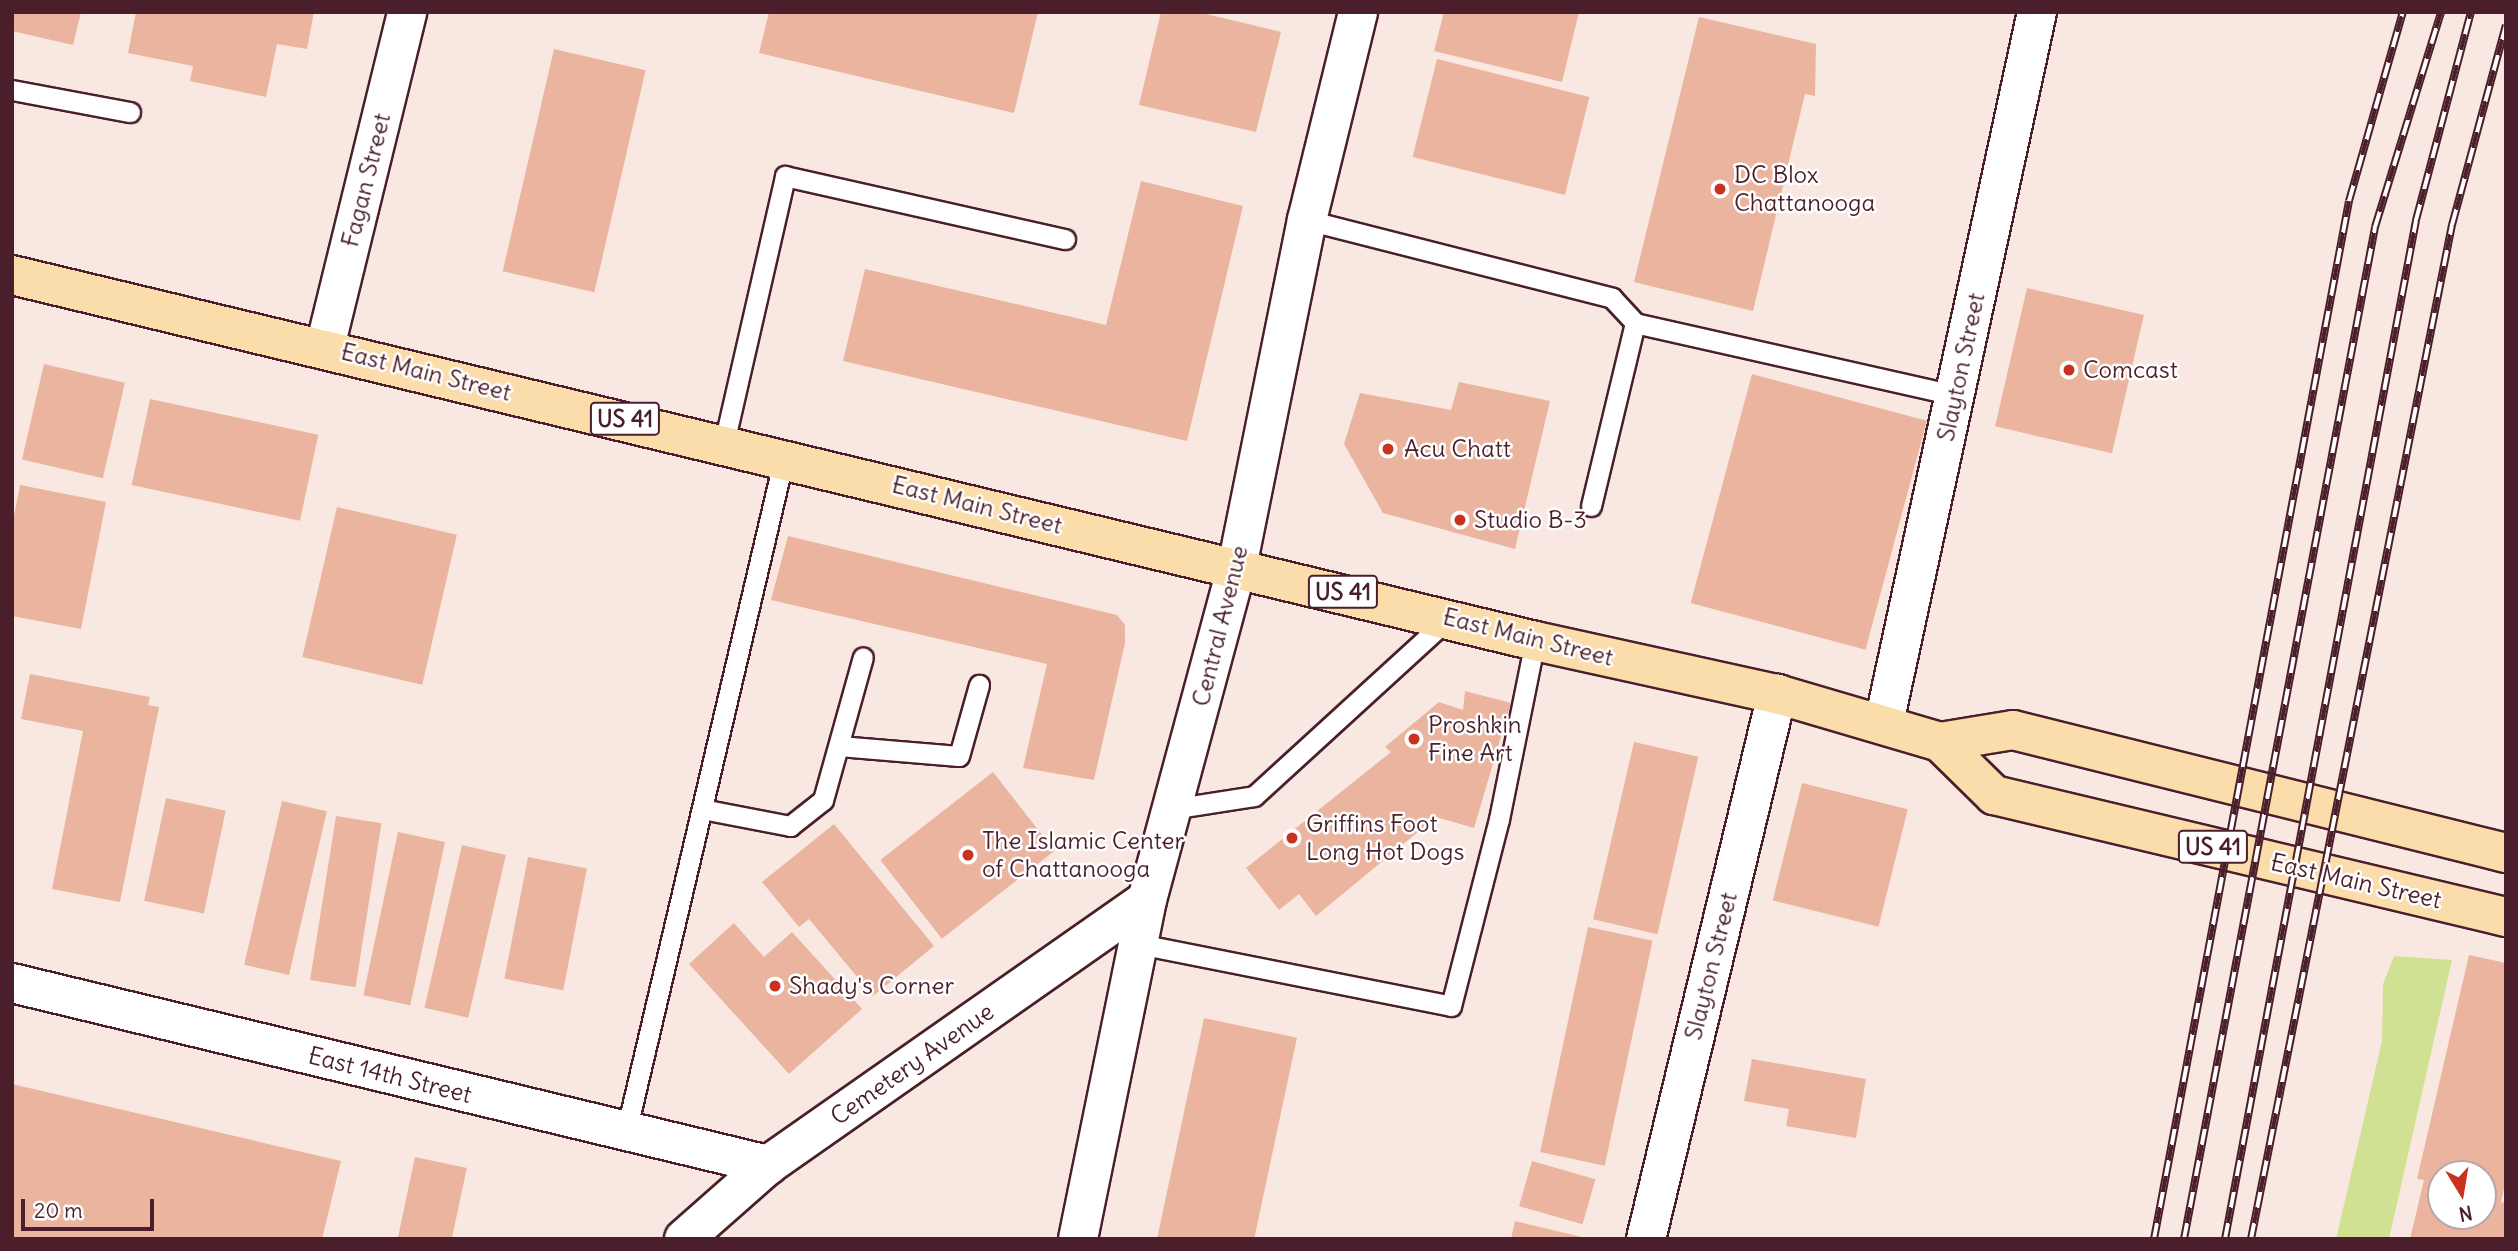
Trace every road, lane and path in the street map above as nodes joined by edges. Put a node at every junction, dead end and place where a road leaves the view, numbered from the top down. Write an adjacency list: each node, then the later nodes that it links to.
1 (407, 12): 10 (street, Fagan Street)
2 (1357, 12): 6 (street, Central Avenue)
3 (2037, 12): 11 (street, Slayton Street)
4 (12, 89): 5 (lane)
5 (130, 112)
6 (1307, 220): 9 (lane); 15 (street, Central Avenue)
7 (1065, 239): 12 (lane)
8 (13, 281): 10 (main road, East Main Street / US 41)
9 (1635, 323): 11 (lane); 14 (lane)
10 (325, 347): 12 (main road, East Main Street / US 41)
11 (1955, 394): 21 (street, Slayton Street)
12 (724, 443): 13 (main road, East Main Street / US 41)
13 (784, 457): 15 (main road, East Main Street / US 41); 24 (lane)
14 (1591, 506)
15 (1237, 567): 16 (main road, East Main Street / US 41); 25 (street, Central Avenue)
16 (1450, 617): 17 (main road, East Main Street / US 41); 25 (lane)
17 (1535, 641): 20 (main road, East Main Street / US 41); 29 (lane)
18 (863, 657): 23 (lane)
19 (979, 685): 23 (lane)
20 (1777, 694): 21 (main road, East Main Street / US 41); 35 (street, Slayton Street)
21 (1884, 723): 22 (main road, East Main Street / US 41)
22 (1940, 742): 26 (main road, East Main Street / US 41); 28 (main road, East Main Street / US 41)
23 (839, 746): 24 (lane)
24 (702, 809): 31 (lane)
25 (1172, 809): 27 (street, Central Avenue)
26 (2506, 853)
27 (1147, 900): 29 (street, Central Avenue); 32 (street, Cemetery Avenue)
28 (2506, 917)
29 (1139, 944): 34 (street, Central Avenue)
30 (12, 983): 31 (street, East 14th Street)
31 (626, 1132): 32 (street, East 14th Street)
32 (768, 1165): 33 (street, Cemetery Avenue)
33 (684, 1239)
34 (1077, 1239)
35 (1646, 1239)

